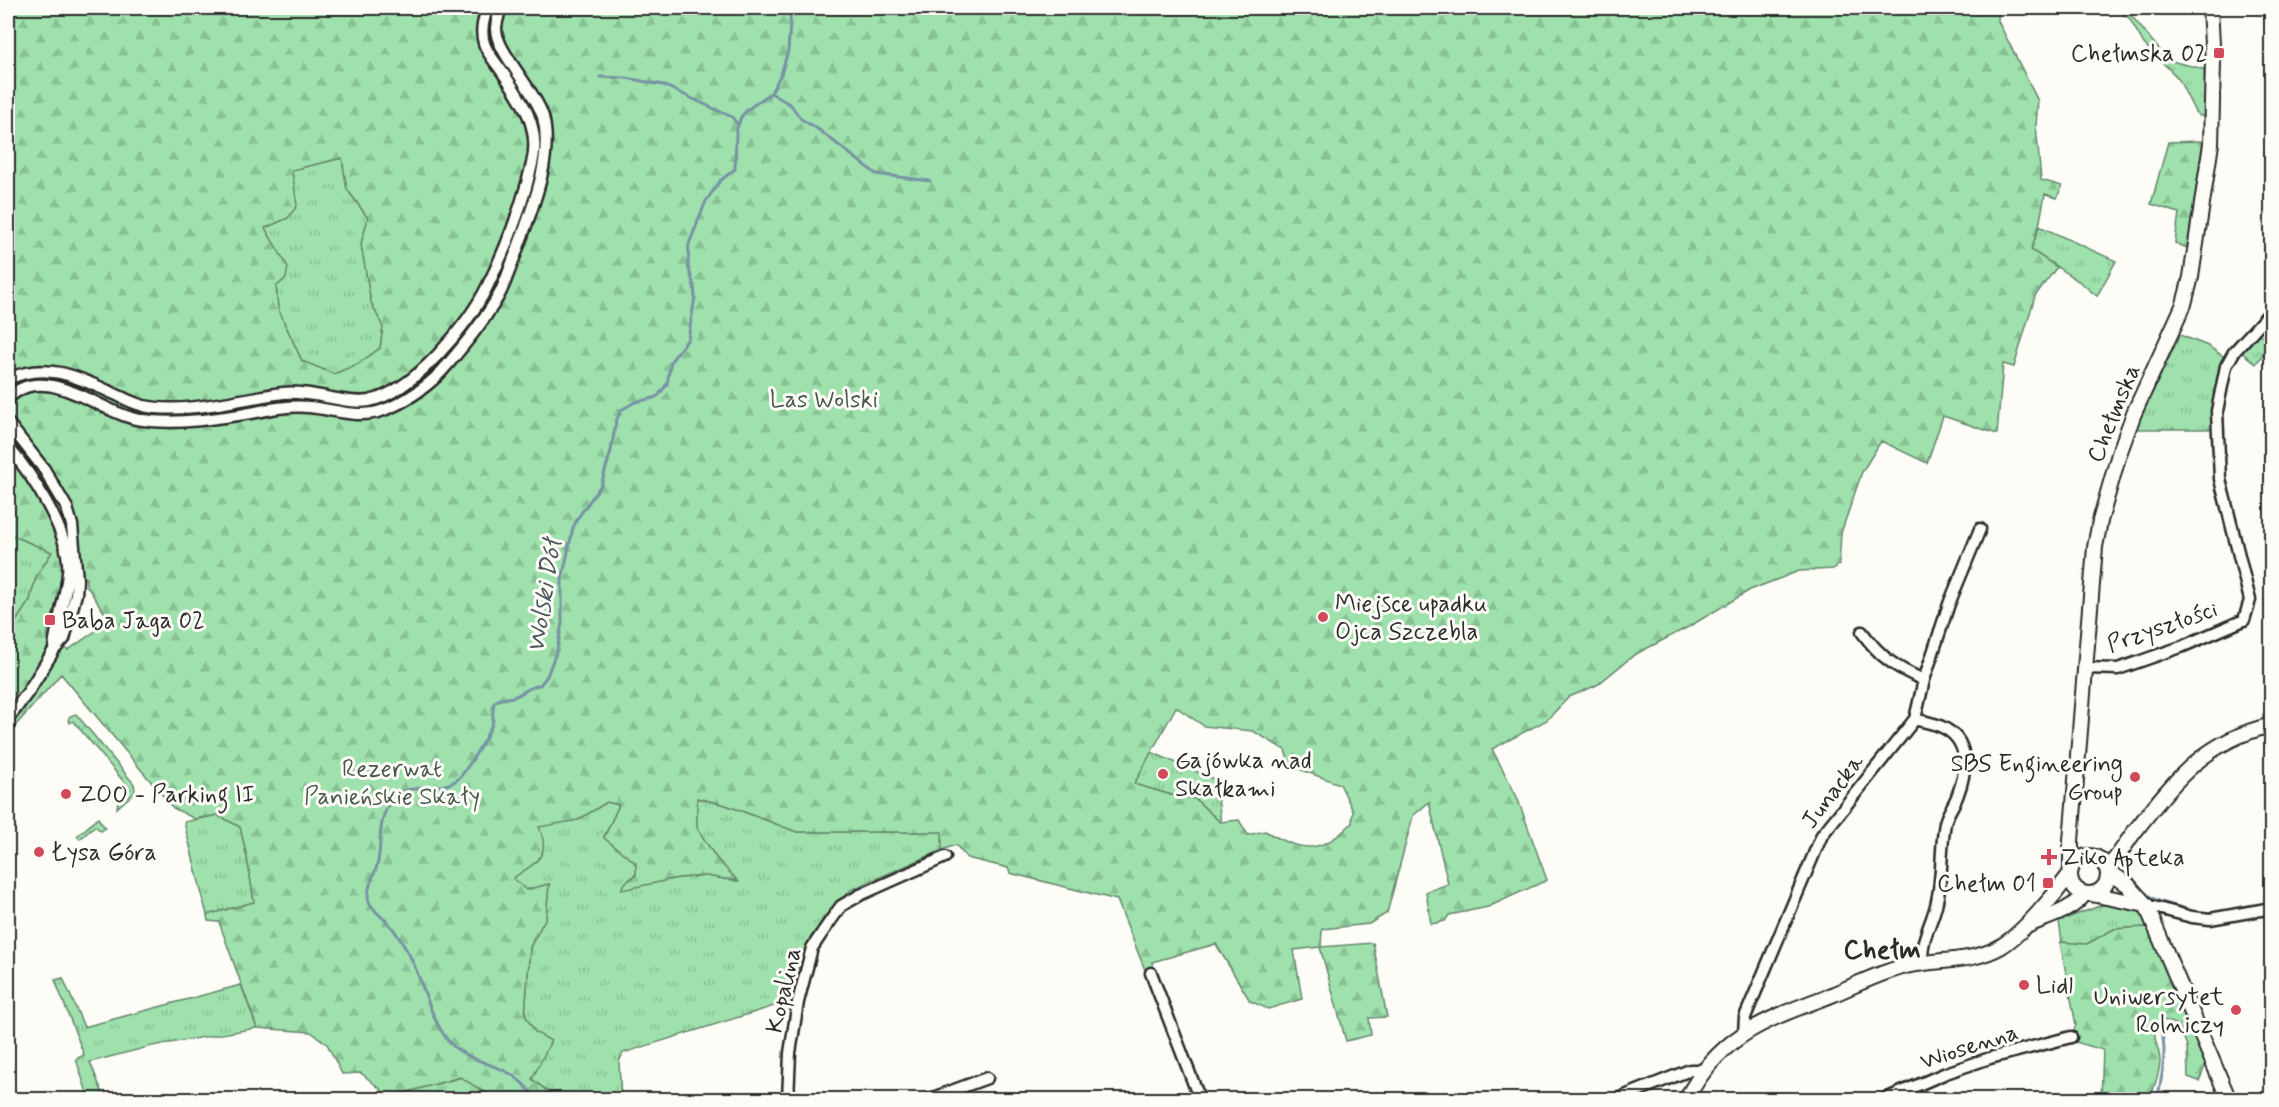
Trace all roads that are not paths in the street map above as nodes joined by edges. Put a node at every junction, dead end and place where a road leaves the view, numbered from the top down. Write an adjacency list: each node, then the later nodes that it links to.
1 (487, 8): 5 (street)
2 (501, 8): 7 (street)
3 (2210, 8): 14 (street, Chełmska)
4 (2271, 310): 14 (street, Przyszłości)
5 (57, 372): 6 (street); 7 (street)
6 (8, 379)
7 (57, 387): 8 (street)
8 (8, 399)
9 (8, 423): 13 (street)
10 (8, 447): 13 (street)
11 (1980, 529): 15 (street, Junacka)
12 (1862, 632): 15 (street)
13 (54, 650): 16 (street)
14 (2085, 668): 19 (street, Chełmska)
15 (1924, 680): 17 (street, Junacka)
16 (8, 719)
17 (1915, 719): 27 (street); 29 (street, Junacka)
18 (2271, 725): 21 (street)
19 (2071, 841): 21 (street); 22 (street, Chełmska)
20 (945, 857): 33 (street, Kopalina)
21 (2101, 863): 22 (street); 23 (street); 24 (street)
22 (2071, 872): 23 (street); 26 (street)
23 (2087, 894): 24 (street); 26 (street)
24 (2146, 905): 25 (street); 39 (street)
25 (2271, 908)
26 (2022, 929): 27 (street)
27 (1923, 963): 29 (street)
28 (1151, 973): 35 (street)
29 (1744, 1033): 31 (street)
30 (2071, 1037): 38 (street, Wiosenna)
31 (1703, 1070): 36 (street); 37 (street)
32 (987, 1078): 34 (street)
33 (788, 1100)
34 (927, 1100)
35 (1200, 1100)
36 (1615, 1100)
37 (1686, 1100)
38 (1882, 1100)
39 (2229, 1100)

